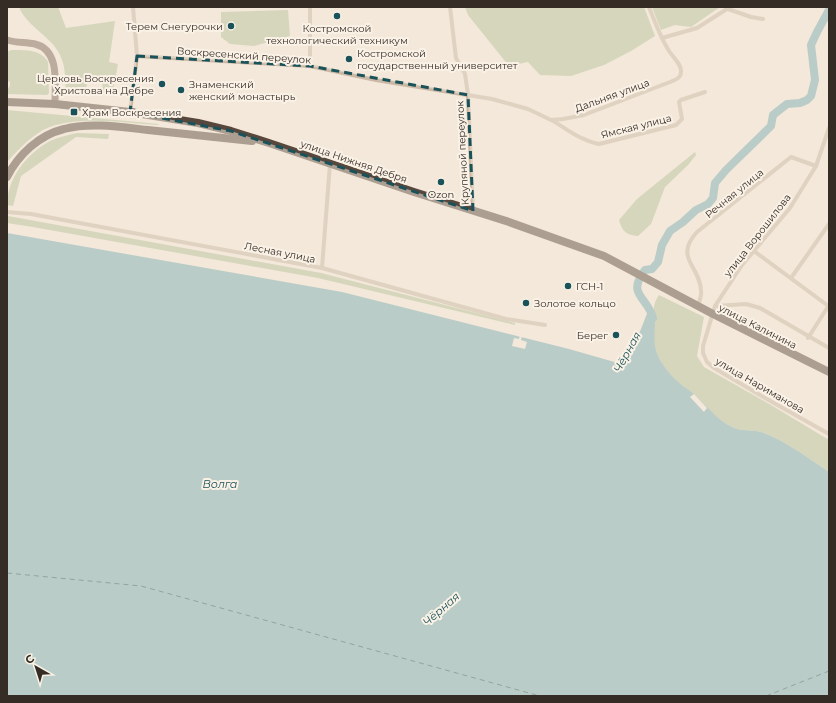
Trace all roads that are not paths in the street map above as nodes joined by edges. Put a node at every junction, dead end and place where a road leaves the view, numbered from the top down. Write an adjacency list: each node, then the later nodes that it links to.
1 (133, 7): 11 (street)
2 (310, 7): 12 (street)
3 (450, 7): 14 (street)
4 (649, 7): 7 (street, Дальняя улица)
5 (729, 8): 6 (street); 7 (street)
6 (763, 19)
7 (662, 38): 18 (street, Дальняя улица)
8 (7, 40): 9 (main road)
9 (19, 43): 10 (main road); 16 (main road)
10 (7, 47)
11 (137, 56): 12 (street, Воскресенский переулок); 17 (street)
12 (310, 66): 14 (street, Воскресенский переулок)
13 (705, 92): 18 (street, Ямская улица)
14 (468, 95): 18 (street); 24 (street, Крупяной переулок)
15 (7, 102): 16 (highway, улица Нижняя Дебря)
16 (55, 104): 17 (highway, улица Нижняя Дебря)
17 (130, 112): 20 (highway, улица Нижняя Дебря)
18 (551, 120)
19 (829, 128): 22 (street)
20 (269, 143): 21 (highway, улица Нижняя Дебря); 23 (highway)
21 (330, 164): 24 (highway, улица Нижняя Дебря); 28 (street)
22 (816, 166): 27 (street, улица Ворошилова); 32 (street, Речная улица)
23 (7, 177)
24 (473, 211): 30 (highway, улица Нижняя Дебря)
25 (7, 212): 28 (street, Лесная улица)
26 (829, 224): 29 (street)
27 (754, 251): 29 (street); 33 (street, улица Ворошилова)
28 (322, 268): 35 (street, Лесная улица)
29 (791, 278): 31 (street)
30 (678, 296): 32 (highway, улица Калинина)
31 (828, 305): 36 (street)
32 (698, 306): 34 (highway, улица Калинина)
33 (715, 306): 34 (street, улица Ворошилова); 36 (street, улица Калинина)
34 (713, 314): 38 (highway, улица Калинина); 39 (street, улица Нариманова)
35 (545, 325)
36 (809, 338): 37 (street, улица Калинина)
37 (829, 348)
38 (829, 372)
39 (829, 434)

